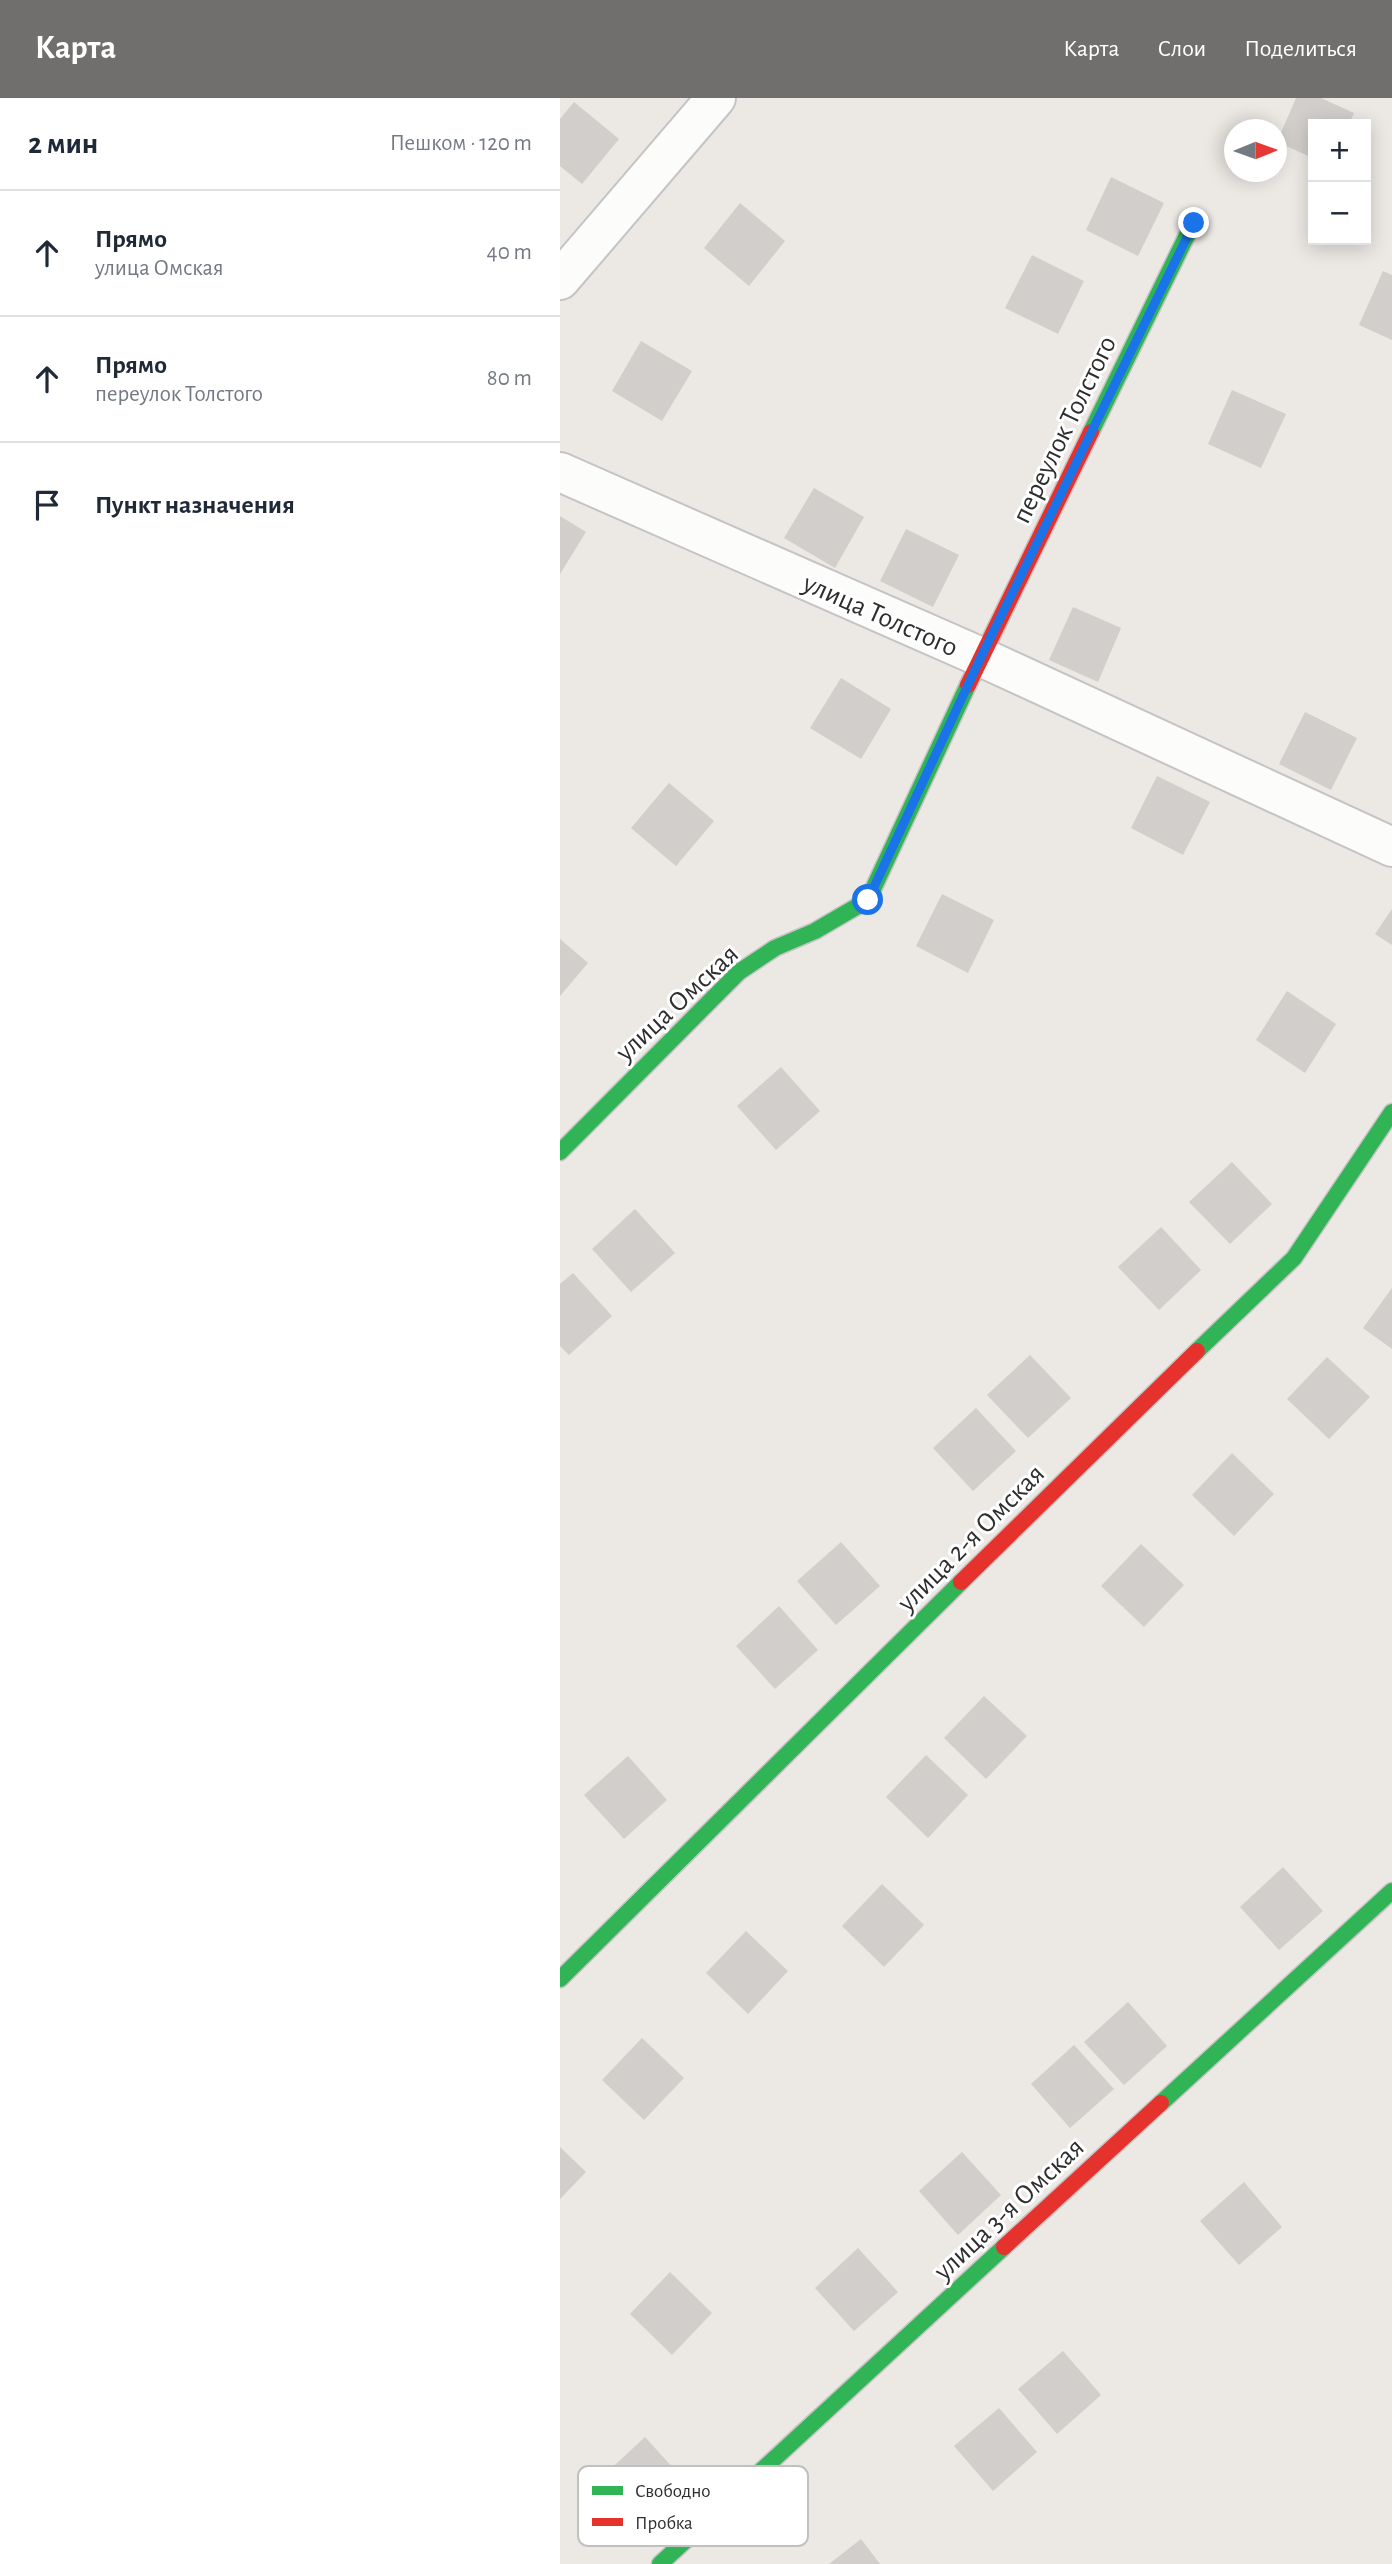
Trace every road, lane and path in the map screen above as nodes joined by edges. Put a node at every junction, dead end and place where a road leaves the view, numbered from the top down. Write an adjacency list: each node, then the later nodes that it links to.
1 (716, 98): 3 (street)
2 (1194, 223): 5 (street, переулок Толстого)
3 (560, 280)
4 (560, 472): 5 (street, улица Толстого)
5 (981, 657): 6 (street, улица Толстого); 8 (street, улица Омская)
6 (1392, 846)
7 (1392, 1112): 10 (street, улица 2-я Омская)
8 (560, 1152)
9 (1392, 1891): 11 (street, улица 3-я Омская)
10 (560, 1979)
11 (767, 2466)
12 (680, 2546): 13 (street, улица 3-я Омская)
13 (660, 2564)

